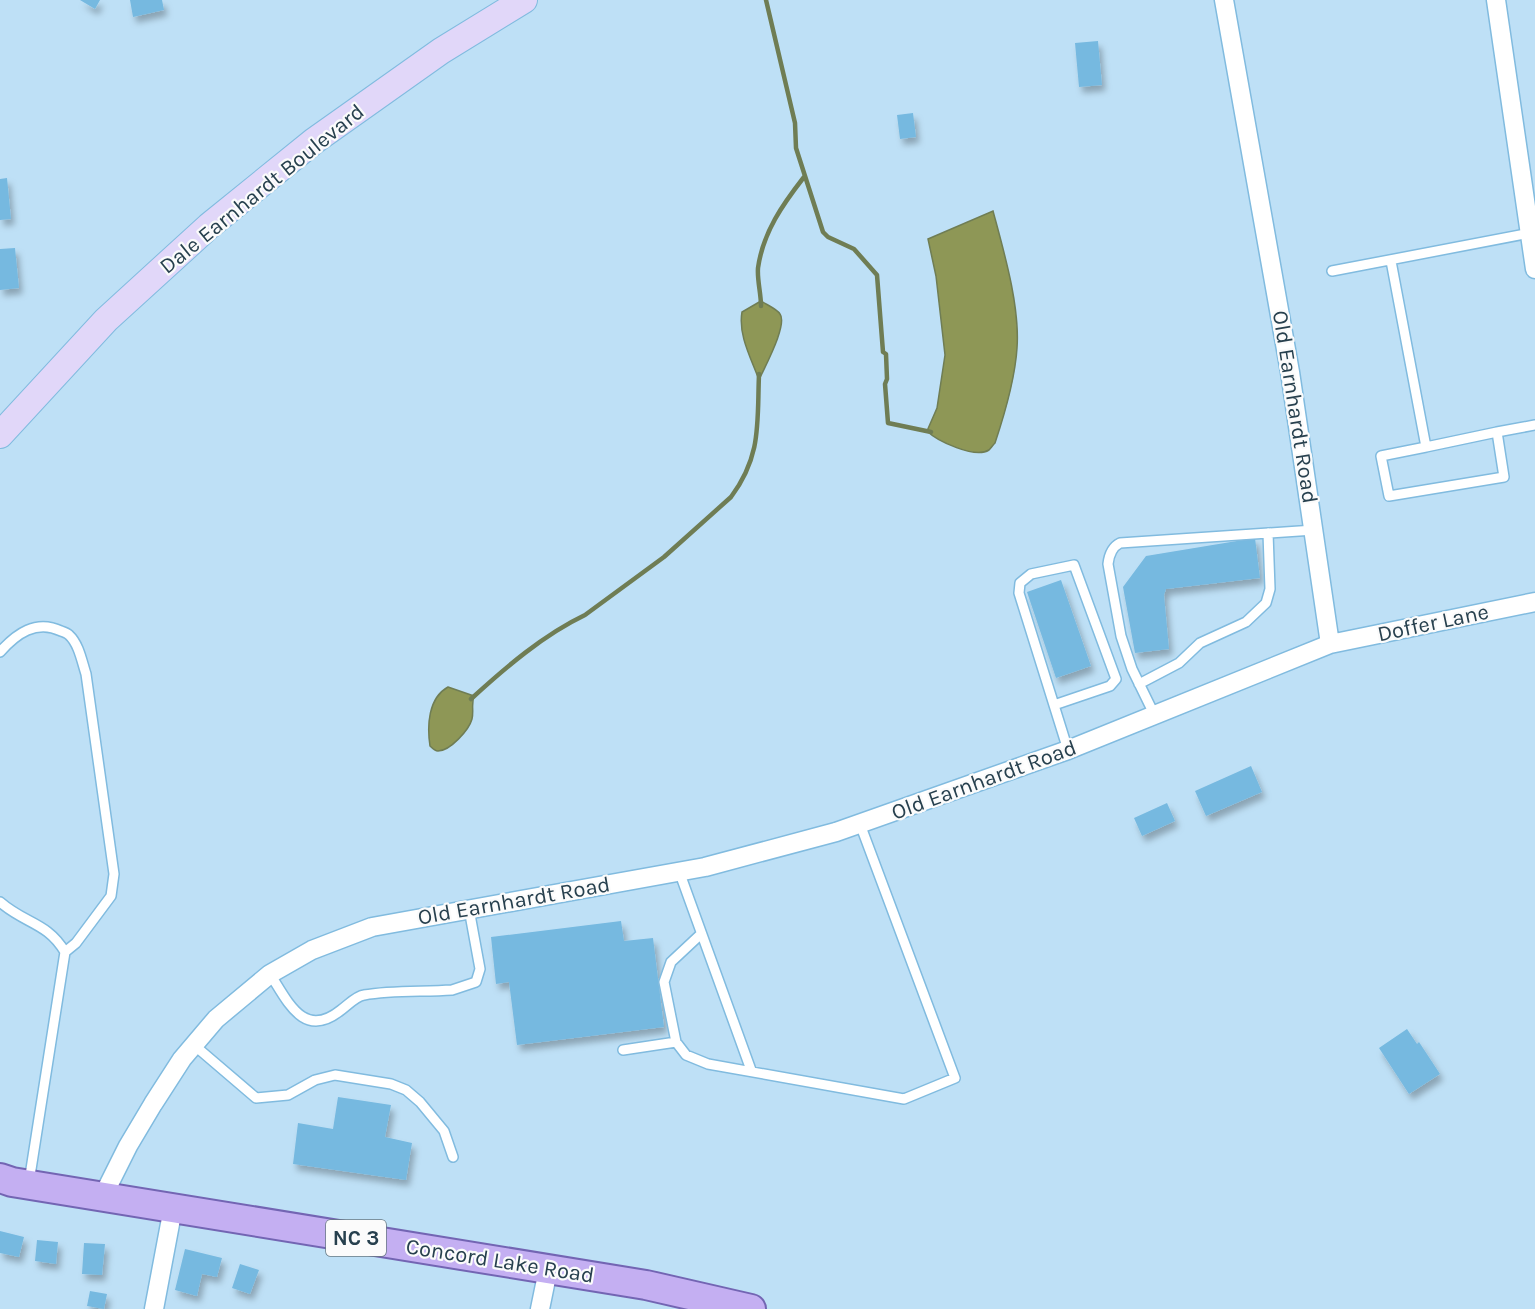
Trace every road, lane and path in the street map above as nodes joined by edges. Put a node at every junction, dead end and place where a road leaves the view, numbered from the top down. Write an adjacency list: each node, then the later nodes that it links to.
1 (524, 0): 10 (main road, Dale Earnhardt Boulevard)
2 (1224, 0): 12 (street, Old Earnhardt Road)
3 (1496, 0): 4 (street)
4 (1532, 233): 5 (lane); 6 (street)
5 (1391, 261): 7 (lane); 11 (lane)
6 (1535, 269)
7 (1332, 271)
8 (1535, 424): 9 (lane)
9 (1497, 432): 11 (lane); 11 (lane)
10 (0, 435)
11 (1426, 447)
12 (1314, 530): 13 (lane); 15 (street, Old Earnhardt Road)
13 (1268, 533): 17 (lane); 17 (lane)
14 (1535, 602): 15 (street, Doffer Lane)
15 (1330, 644): 19 (street, Old Earnhardt Road)
16 (0, 652): 26 (lane)
17 (1139, 684): 19 (lane)
18 (1054, 705): 18 (lane); 20 (lane)
19 (1155, 716): 20 (street, Old Earnhardt Road)
20 (1068, 750): 21 (street, Old Earnhardt Road)
21 (860, 824): 22 (street, Old Earnhardt Road); 31 (lane)
22 (679, 871): 24 (street, Old Earnhardt Road); 25 (lane)
23 (0, 902): 26 (lane)
24 (470, 909): 27 (street, Old Earnhardt Road); 27 (lane)
25 (701, 934): 28 (lane); 31 (lane)
26 (65, 952): 34 (lane)
27 (270, 974): 29 (street, Old Earnhardt Road)
28 (676, 1042): 30 (lane); 31 (lane)
29 (194, 1045): 32 (lane); 35 (street, Old Earnhardt Road)
30 (623, 1050)
31 (751, 1070)
32 (453, 1157)
33 (0, 1178): 34 (main road, Concord Lake Road / NC 3)
34 (28, 1184): 35 (main road, Concord Lake Road / NC 3)
35 (103, 1197): 36 (main road, Concord Lake Road / NC 3)
36 (173, 1208): 37 (main road, Concord Lake Road / NC 3); 38 (street)
37 (548, 1270): 39 (street); 40 (main road, Concord Lake Road / NC 3)
38 (154, 1309)
39 (540, 1309)
40 (751, 1309)

